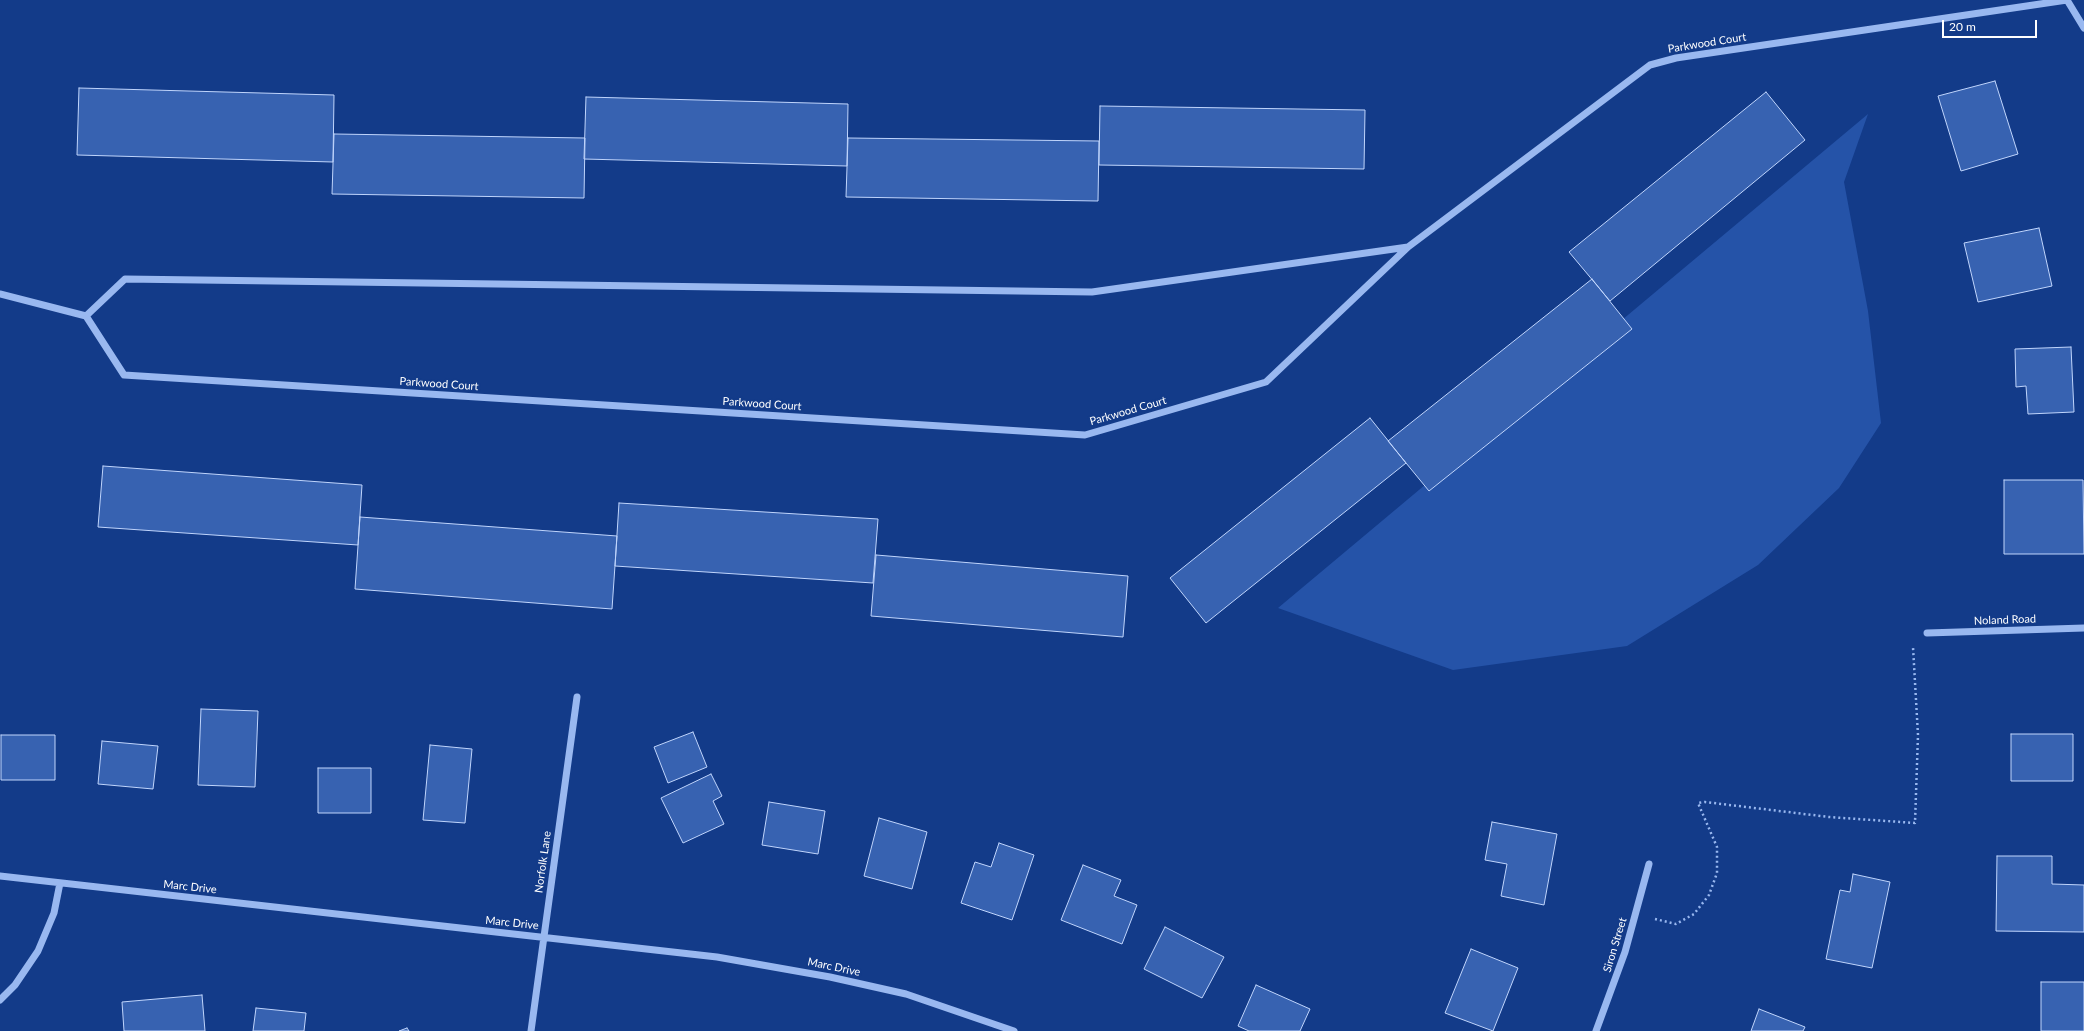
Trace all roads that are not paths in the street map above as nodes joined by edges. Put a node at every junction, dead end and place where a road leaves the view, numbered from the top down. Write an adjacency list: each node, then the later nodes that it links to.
1 (2067, 0): 2 (street); 3 (street, Parkwood Court)
2 (2084, 28)
3 (1408, 247): 5 (street, Parkwood Court); 5 (street, Parkwood Court)
4 (0, 294): 5 (street)
5 (86, 316)
6 (2084, 628): 7 (street, Noland Road)
7 (1926, 633)
8 (577, 697): 12 (street, Norfolk Lane)
9 (1649, 864): 16 (street, Siron Street)
10 (0, 876): 11 (street, Marc Drive)
11 (60, 883): 12 (street, Marc Drive); 13 (street)
12 (544, 938): 14 (street, Norfolk Lane); 15 (street, Marc Drive)
13 (0, 1000)
14 (531, 1031)
15 (1014, 1031)
16 (1596, 1031)

